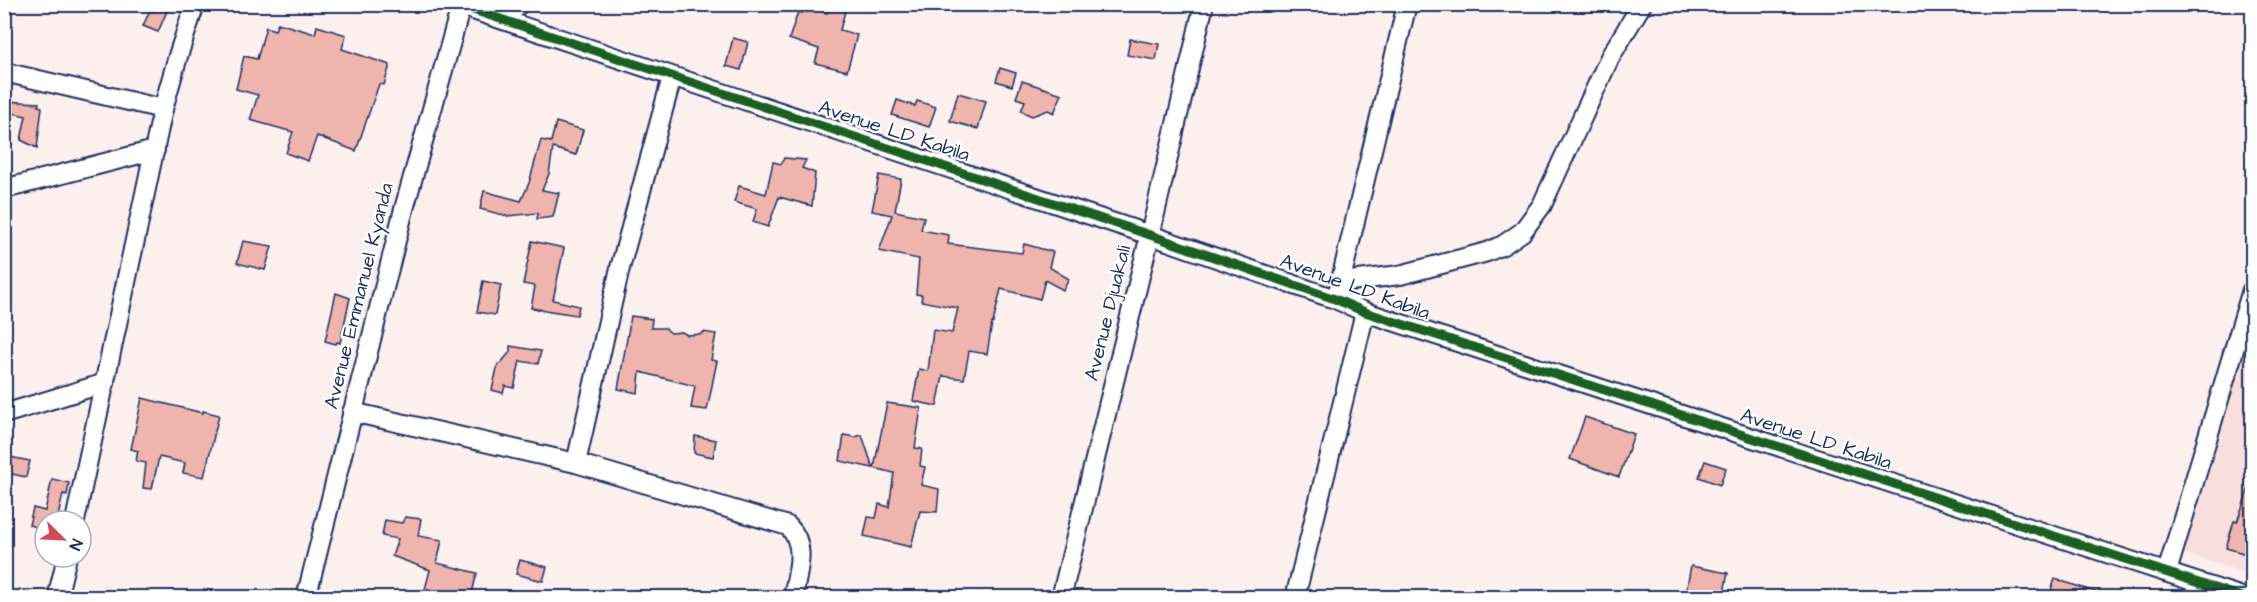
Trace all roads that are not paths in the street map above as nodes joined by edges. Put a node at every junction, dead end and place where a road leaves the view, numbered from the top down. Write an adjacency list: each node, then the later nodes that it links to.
1 (195, 4): 10 (street)
2 (519, 4): 7 (street)
3 (1203, 4): 13 (street, Avenue Djuakali)
4 (1407, 4): 14 (street)
5 (1642, 4): 14 (street)
6 (458, 5): 7 (street, Avenue LD Kabila); 18 (street, Avenue Emmanuel Kyanda)
7 (504, 21): 9 (street, Avenue LD Kabila)
8 (4, 72): 10 (street)
9 (672, 77): 13 (street, Avenue LD Kabila); 20 (street)
10 (164, 109): 11 (street)
11 (155, 150): 12 (street); 17 (street)
12 (4, 189)
13 (1150, 235): 14 (street, Avenue LD Kabila); 27 (street, Avenue Djuakali)
14 (1339, 290): 16 (street, Avenue LD Kabila)
15 (2253, 290): 23 (street)
16 (1365, 312): 23 (street, Avenue LD Kabila); 28 (street)
17 (105, 383): 19 (street); 21 (street)
18 (352, 412): 20 (street); 25 (street, Avenue Emmanuel Kyanda)
19 (4, 414)
20 (576, 463): 26 (street)
21 (78, 509)
22 (64, 569): 24 (street)
23 (2167, 572): 29 (street, Avenue LD Kabila)
24 (57, 597)
25 (306, 597)
26 (793, 597)
27 (1061, 597)
28 (1295, 597)
29 (2245, 597)

